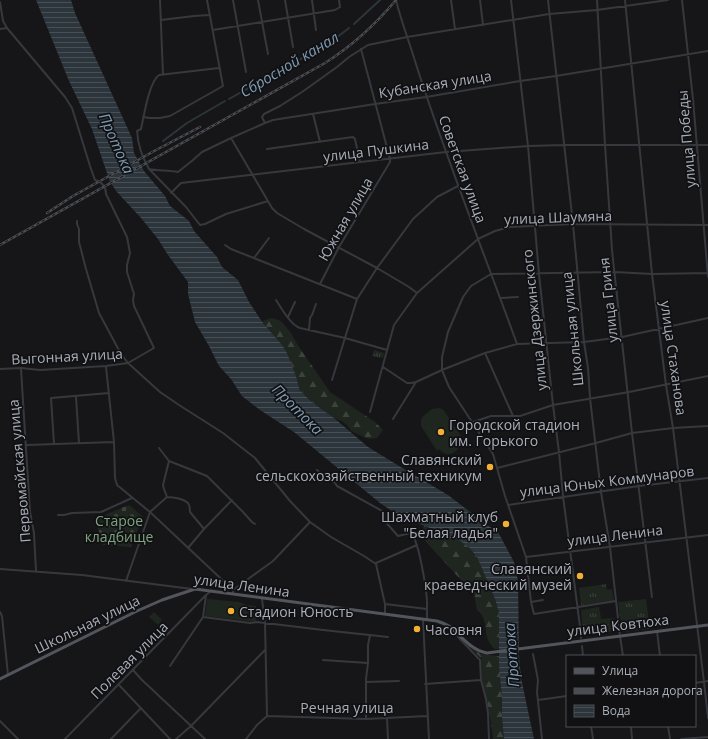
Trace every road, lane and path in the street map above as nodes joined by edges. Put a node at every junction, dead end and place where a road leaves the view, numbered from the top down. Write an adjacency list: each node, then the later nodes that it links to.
1 (160, 0): 24 (street)
2 (207, 0): 21 (street)
3 (233, 0): 28 (street)
4 (258, 0): 26 (street)
5 (284, 0): 23 (street)
6 (312, 0): 20 (street)
7 (339, 0): 20 (street)
8 (396, 0): 34 (street, Советская улица)
9 (451, 0): 31 (street)
10 (480, 0): 27 (street)
11 (511, 0): 25 (street, улица Дзержинского)
12 (548, 0): 22 (street, Школьная улица)
13 (597, 0): 19 (street, улица Гриня)
14 (626, 0): 18 (street, улица Стаханова)
15 (668, 0): 18 (street)
16 (682, 0): 39 (street, улица Победы)
17 (0, 2): 29 (street)
18 (626, 6): 19 (street); 40 (street, улица Стаханова)
19 (597, 10): 22 (street); 42 (street, улица Гриня)
20 (314, 13): 23 (street); 33 (street)
21 (209, 14): 24 (street); 32 (street)
22 (549, 14): 25 (street); 45 (street, Школьная улица)
23 (288, 18): 26 (street); 35 (street)
24 (161, 20): 44 (street)
25 (513, 21): 27 (street); 46 (street, улица Дзержинского)
26 (262, 22): 28 (street); 38 (street)
27 (483, 25): 31 (street)
28 (238, 26): 32 (street); 43 (street)
29 (7, 28): 30 (street); 108 (street, Выгонная улица)
30 (0, 29)
31 (455, 29): 34 (street)
32 (212, 30): 41 (street)
33 (316, 30)
34 (408, 37): 36 (street); 47 (street, Советская улица)
35 (293, 47)
36 (361, 49): 48 (street); 51 (street)
37 (708, 51): 39 (street, Кубанская улица)
38 (268, 54)
39 (688, 54): 40 (street, Кубанская улица); 56 (street, улица Победы)
40 (632, 64): 42 (street, Кубанская улица); 59 (street, улица Стаханова)
41 (219, 68): 44 (street); 50 (street)
42 (600, 69): 45 (street, Кубанская улица); 55 (street, улица Гриня)
43 (246, 72)
44 (163, 75): 50 (street)
45 (556, 76): 46 (street, Кубанская улица); 54 (street, Школьная улица)
46 (520, 81): 47 (street, Кубанская улица); 58 (street, улица Дзержинского)
47 (426, 96): 48 (street, Кубанская улица); 61 (street, Советская улица)
48 (375, 104): 49 (street, Кубанская улица); 62 (street)
49 (313, 114): 51 (street, Кубанская улица); 53 (street)
50 (143, 117): 64 (street)
51 (265, 122): 52 (street, Кубанская улица)
52 (231, 138): 64 (street, Кубанская улица); 65 (street)
53 (320, 142): 60 (street); 63 (street)
54 (564, 145): 55 (street, улица Пушкина); 58 (street, улица Пушкина); 70 (street, Школьная улица)
55 (605, 145): 59 (street, улица Пушкина); 71 (street, улица Гриня)
56 (697, 145): 57 (street, улица Пушкина); 59 (street, улица Пушкина); 73 (street, улица Победы)
57 (708, 145)
58 (528, 146): 61 (street, улица Пушкина); 75 (street, улица Дзержинского)
59 (639, 146): 72 (street, улица Стаханова)
60 (267, 149)
61 (446, 152): 62 (street, улица Пушкина); 66 (street, Советская улица)
62 (390, 159): 63 (street, улица Пушкина); 79 (street, Южная улица)
63 (360, 162): 65 (street, улица Пушкина)
64 (149, 169): 67 (street)
65 (252, 175): 67 (street, улица Пушкина); 68 (street)
66 (458, 186): 77 (street, Советская улица); 81 (street)
67 (171, 192): 68 (street)
68 (268, 201): 79 (street)
69 (77, 221): 108 (street)
70 (572, 224): 71 (street, улица Шаумяна); 75 (street, улица Шаумяна); 83 (street, Школьная улица)
71 (610, 224): 72 (street, улица Шаумяна); 82 (street, улица Гриня)
72 (647, 225): 73 (street, улица Шаумяна); 87 (street, улица Стаханова)
73 (704, 225): 74 (street, улица Шаумяна); 84 (street, улица Победы)
74 (708, 225)
75 (536, 226): 77 (street, улица Шаумяна); 86 (street, улица Дзержинского)
76 (269, 238): 80 (street)
77 (478, 239): 85 (street, Советская улица); 90 (street, улица Шаумяна)
78 (226, 245): 80 (street)
79 (340, 247): 81 (street); 89 (street, Южная улица)
80 (254, 258): 89 (street)
81 (376, 268): 90 (street); 93 (street)
82 (615, 272): 83 (street); 87 (street); 101 (street, улица Гриня)
83 (577, 273): 86 (street); 103 (street, Школьная улица)
84 (708, 273): 87 (street); 88 (street, улица Победы)
85 (491, 274): 86 (street); 92 (street, Советская улица); 113 (street)
86 (539, 274): 104 (street, улица Дзержинского)
87 (652, 274): 99 (street, улица Стаханова)
88 (708, 276)
89 (320, 284): 93 (street)
90 (417, 293): 106 (street, улица Шаумяна)
91 (518, 297): 92 (street)
92 (500, 298): 105 (street, Советская улица)
93 (357, 299): 102 (street)
94 (276, 300): 97 (street)
95 (295, 302): 97 (street)
96 (316, 304): 100 (street)
97 (288, 317): 100 (street)
98 (708, 318): 99 (street)
99 (659, 329): 101 (street); 117 (street, улица Стаханова)
100 (309, 330): 102 (street)
101 (622, 337): 103 (street); 118 (street, улица Гриня)
102 (345, 338): 106 (street); 115 (street)
103 (584, 342): 104 (street); 121 (street, Школьная улица)
104 (546, 343): 105 (street); 122 (street, улица Дзержинского)
105 (517, 344): 107 (street)
106 (387, 350): 110 (street, улица Шаумяна)
107 (485, 353): 113 (street); 124 (street)
108 (128, 364): 109 (street, Выгонная улица); 151 (street)
109 (106, 366): 111 (street, Выгонная улица); 119 (street)
110 (383, 367): 116 (street); 123 (street, улица Шаумяна)
111 (21, 368): 112 (street, Выгонная улица); 134 (street, Первомайская улица)
112 (0, 369)
113 (442, 370): 116 (street); 126 (street)
114 (708, 376): 117 (street)
115 (332, 380)
116 (416, 382): 125 (street)
117 (666, 385): 118 (street); 128 (street, улица Стаханова)
118 (628, 392): 121 (street); 129 (street, улица Гриня)
119 (108, 393): 120 (street); 130 (street)
120 (76, 396): 131 (street); 133 (street)
121 (590, 398): 122 (street); 132 (street, Школьная улица)
122 (553, 405): 124 (street); 136 (street, улица Дзержинского)
123 (370, 412)
124 (513, 416): 126 (street)
125 (393, 419)
126 (472, 422): 138 (street)
127 (708, 426): 128 (street)
128 (673, 428): 129 (street); 141 (street, улица Стаханова)
129 (632, 433): 132 (street); 142 (street, улица Гриня)
130 (114, 442): 131 (street); 146 (street)
131 (79, 443): 133 (street)
132 (596, 443): 136 (street); 143 (street, Школьная улица)
133 (54, 444): 134 (street)
134 (26, 445): 164 (street, Первомайская улица)
135 (159, 448): 137 (street)
136 (559, 452): 138 (street); 144 (street, улица Дзержинского)
137 (169, 461): 145 (street); 147 (street)
138 (497, 468): 148 (street)
139 (317, 470): 157 (street)
140 (708, 478): 141 (street, улица Юных Коммунаров)
141 (679, 482): 142 (street, улица Юных Коммунаров); 155 (street, улица Стаханова)
142 (639, 486): 143 (street, улица Юных Коммунаров); 156 (street, улица Гриня)
143 (601, 492): 144 (street, улица Юных Коммунаров); 159 (street, Школьная улица)
144 (564, 496): 148 (street, улица Юных Коммунаров); 160 (street, улица Дзержинского)
145 (167, 497): 149 (street); 153 (street)
146 (132, 498): 149 (street); 150 (street)
147 (232, 500): 152 (street); 153 (street)
148 (508, 505): 161 (street)
149 (150, 512): 158 (street); 165 (street)
150 (58, 515)
151 (310, 522): 162 (street); 168 (street)
152 (255, 524)
153 (204, 529): 158 (street)
154 (708, 535): 155 (street, улица Ленина)
155 (686, 538): 156 (street, улица Ленина); 186 (street, улица Стаханова)
156 (645, 543): 159 (street, улица Ленина); 172 (street, улица Гриня)
157 (417, 545): 162 (street); 179 (street)
158 (188, 548): 168 (street)
159 (610, 548): 160 (street, улица Ленина); 175 (street, Школьная улица)
160 (571, 551): 161 (street, улица Ленина); 178 (street, улица Дзержинского)
161 (526, 557): 176 (street)
162 (376, 564): 177 (street)
163 (0, 569): 164 (street, улица Ленина)
164 (36, 571): 165 (street, улица Ленина)
165 (126, 581): 166 (street, улица Ленина)
166 (186, 590): 167 (main road, Школьная улица); 204 (main road, Школьная улица)
167 (195, 590): 169 (main road, улица Ленина)
168 (233, 590): 171 (street)
169 (210, 592): 170 (street, Полевая улица); 171 (main road, улица Ленина)
170 (206, 595): 182 (street); 203 (street, Полевая улица)
171 (233, 595): 173 (main road, улица Ленина)
172 (652, 597)
173 (262, 599): 181 (main road, улица Ленина); 184 (street)
174 (543, 600): 176 (street)
175 (616, 601): 178 (street); 190 (street, Школьная улица)
176 (531, 602): 178 (street)
177 (385, 604): 179 (street); 181 (street)
178 (578, 607): 192 (street, улица Дзержинского)
179 (427, 609): 183 (street)
180 (0, 612): 204 (street)
181 (385, 615): 183 (main road, улица Ленина)
182 (203, 617): 184 (street); 202 (street)
183 (425, 620): 188 (main road, улица Ленина); 213 (street)
184 (264, 623): 189 (street); 194 (street)
185 (708, 625): 186 (main road, улица Ковтюха)
186 (697, 626): 187 (main road, улица Ковтюха); 210 (street, улица Стаханова)
187 (657, 631): 190 (main road, улица Ковтюха); 199 (street)
188 (457, 633): 195 (main road, улица Ленина); 206 (street)
189 (370, 635): 191 (street); 201 (street)
190 (620, 636): 195 (main road, улица Ковтюха); 198 (street, Школьная улица)
191 (388, 637)
192 (580, 638)
193 (582, 646): 197 (street)
194 (265, 650): 217 (street); 223 (street)
195 (495, 653)
196 (533, 654): 215 (street)
197 (583, 655)
198 (623, 655)
199 (660, 655)
200 (323, 660): 201 (street)
201 (368, 663): 209 (street)
202 (170, 666)
203 (133, 670): 212 (street, Полевая улица); 223 (street)
204 (8, 675): 205 (main road, Школьная улица)
205 (0, 679)
206 (481, 680): 213 (street); 237 (street)
207 (399, 681): 209 (street)
208 (708, 681): 210 (street)
209 (366, 682): 221 (street)
210 (704, 682): 211 (street); 220 (street, улица Стаханова)
211 (696, 683)
212 (118, 684): 216 (street); 229 (street, Полевая улица)
213 (425, 684): 218 (street)
214 (566, 696): 215 (street)
215 (538, 700): 238 (street)
216 (141, 708): 230 (street); 231 (street)
217 (267, 716): 221 (street, Речная улица); 234 (street)
218 (427, 716): 219 (street, Речная улица); 236 (street)
219 (387, 718): 221 (street, Речная улица); 235 (street)
220 (708, 718)
221 (366, 719)
222 (0, 721): 228 (street)
223 (191, 726): 232 (street); 233 (street)
224 (591, 727): 239 (street)
225 (631, 727): 240 (street)
226 (668, 727): 241 (street)
227 (708, 736): 242 (street)
228 (18, 739)
229 (65, 739)
230 (111, 739)
231 (170, 739)
232 (176, 739)
233 (204, 739)
234 (246, 739)
235 (388, 739)
236 (429, 739)
237 (489, 739)
238 (542, 739)
239 (593, 739)
240 (632, 739)
241 (670, 739)
242 (681, 739)

